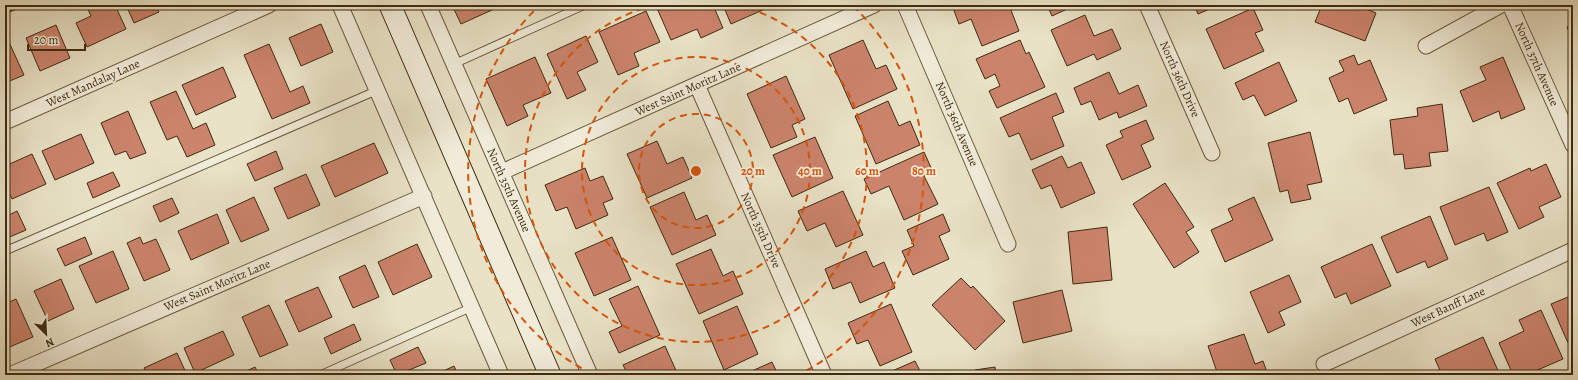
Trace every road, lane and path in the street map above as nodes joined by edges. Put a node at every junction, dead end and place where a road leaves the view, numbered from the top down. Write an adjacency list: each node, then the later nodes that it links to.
1 (269, 5): 15 (street, West Mandalay Lane)
2 (340, 5): 14 (street)
3 (390, 5): 28 (main road)
4 (428, 5): 12 (street, North 35th Avenue)
5 (585, 5): 12 (lane)
6 (874, 5): 13 (street, West Saint Moritz Lane)
7 (905, 5): 20 (street, North 36th Avenue)
8 (1147, 5): 17 (street, North 36th Drive)
9 (1501, 5): 11 (street)
10 (1510, 5): 16 (street, North 37th Avenue)
11 (1426, 46)
12 (454, 64): 18 (street, North 35th Avenue)
13 (697, 85): 18 (street, West Saint Moritz Lane); 30 (street, North 35th Drive)
14 (378, 90): 19 (street); 22 (lane)
15 (5, 122)
16 (1573, 145)
17 (1212, 153)
18 (502, 172): 29 (street, North 35th Avenue)
19 (424, 196): 23 (street); 25 (street, West Saint Moritz Lane)
20 (1008, 244)
21 (1573, 250): 24 (street, West Banff Lane)
22 (5, 251)
23 (472, 307): 26 (lane); 27 (street)
24 (1324, 364)
25 (10, 375)
26 (320, 375)
27 (502, 375)
28 (550, 375)
29 (590, 375)
30 (824, 375)

